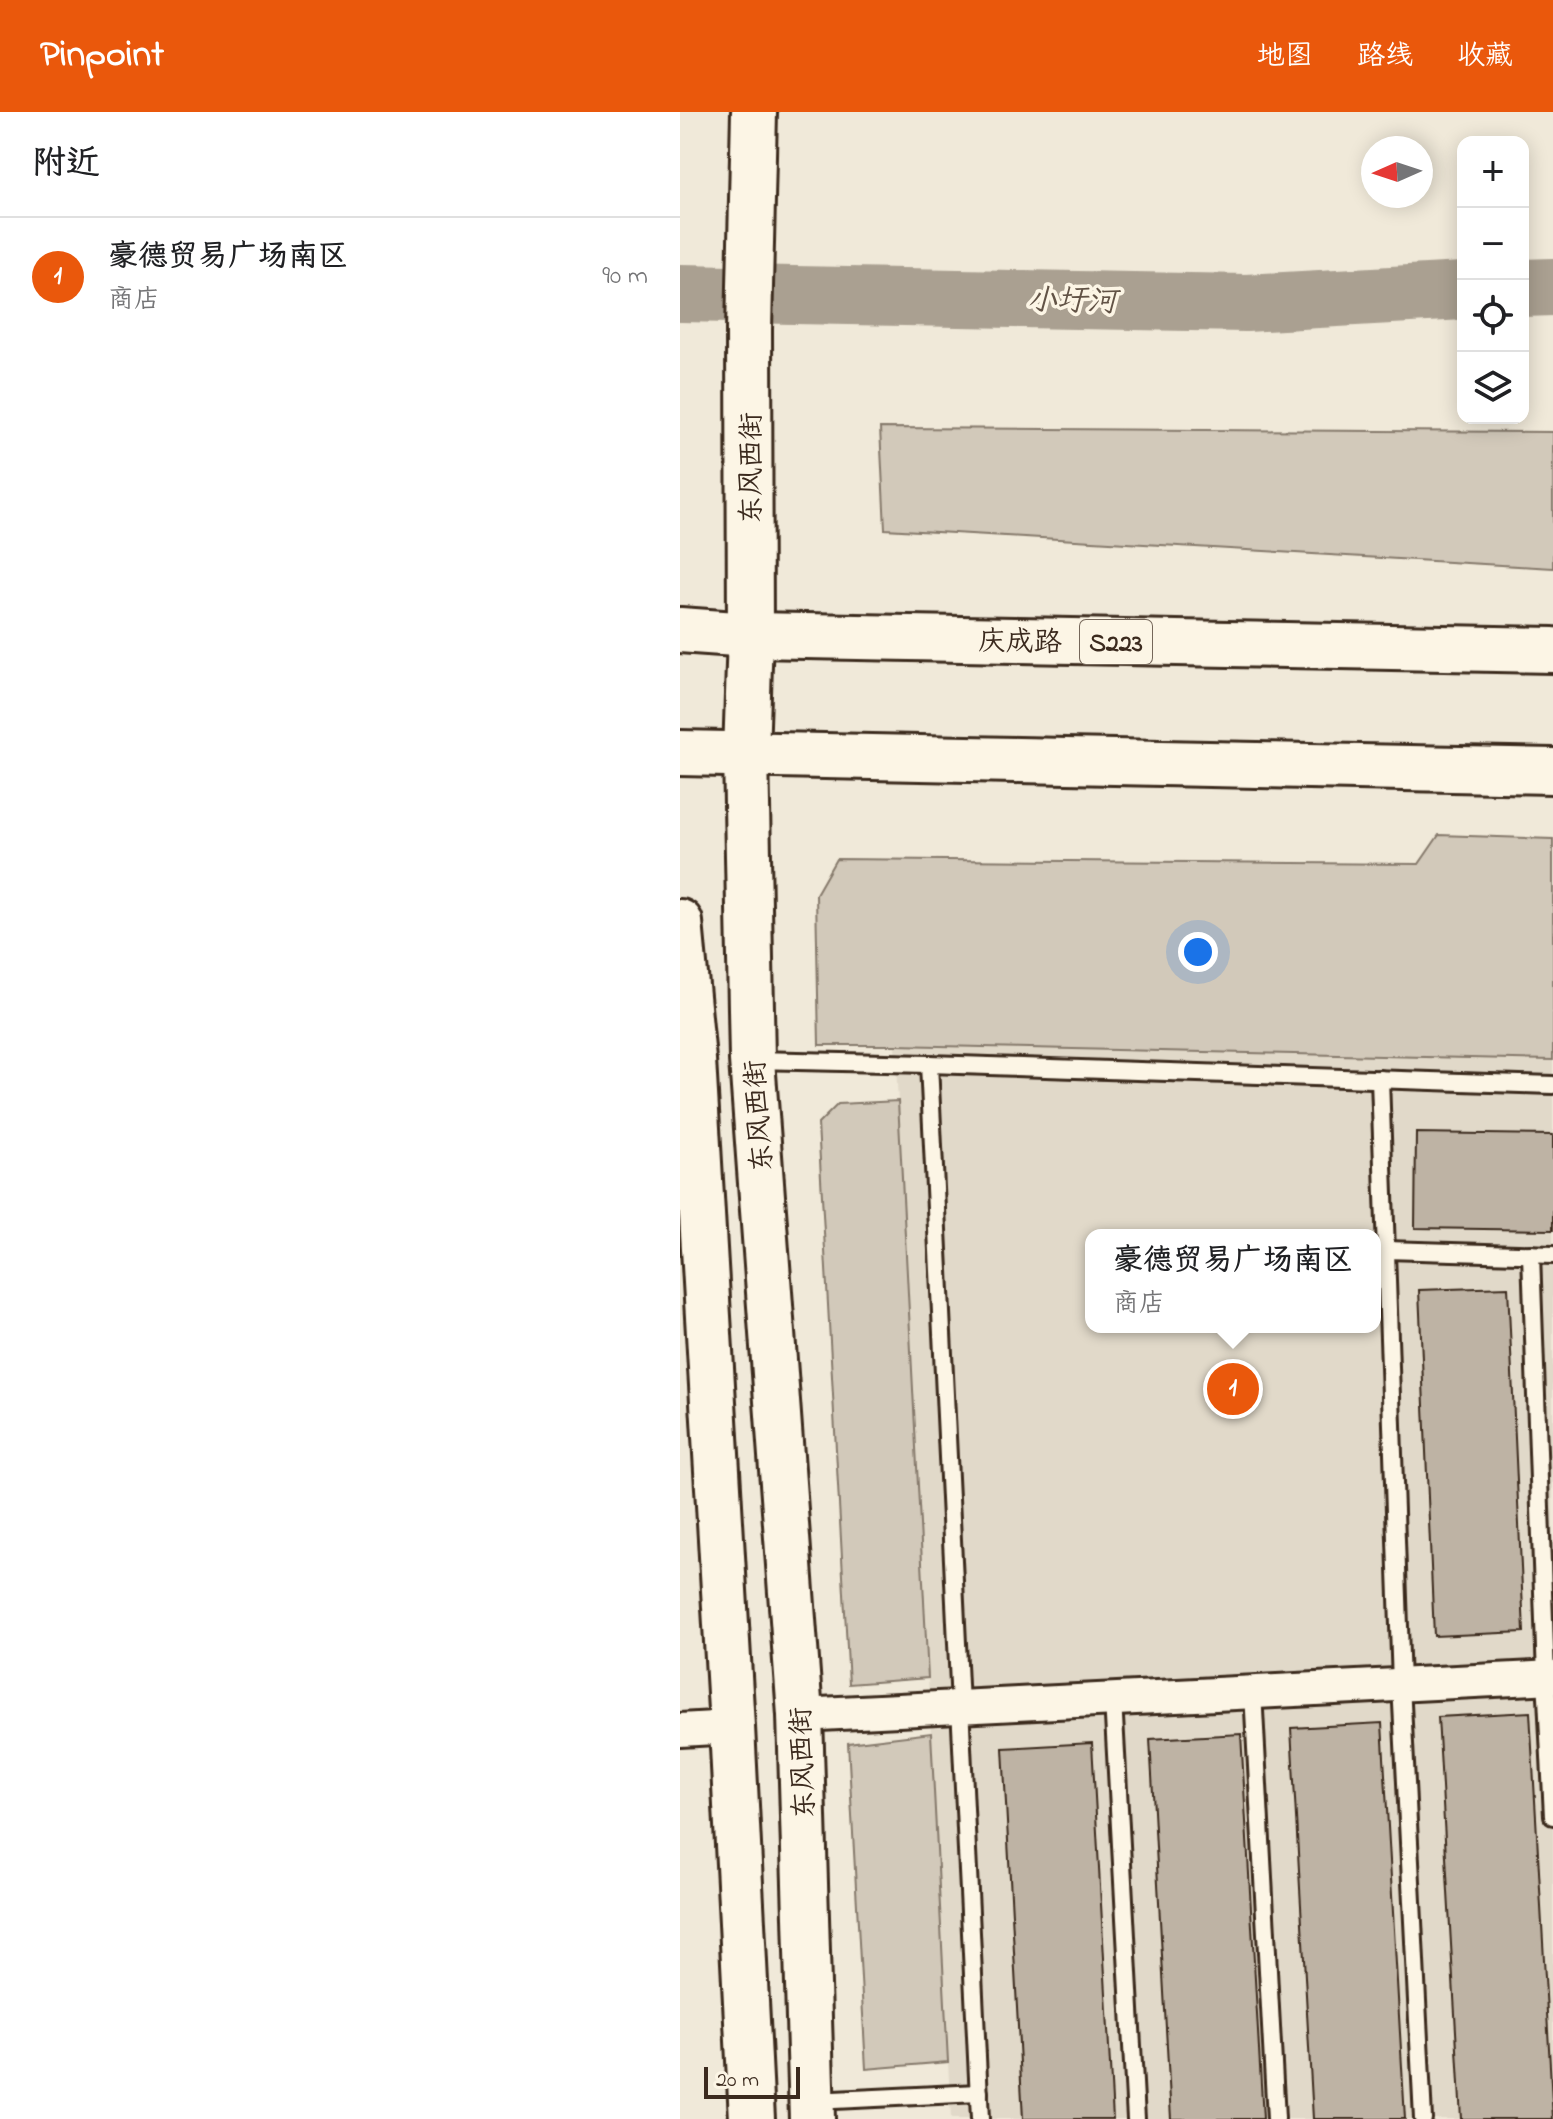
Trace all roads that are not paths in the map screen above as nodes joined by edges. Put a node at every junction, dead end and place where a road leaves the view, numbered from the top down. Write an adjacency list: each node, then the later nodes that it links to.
1 (754, 112): 3 (main road, 东风西街)
2 (680, 630): 3 (main road, 庆成路 / S223)
3 (750, 635): 4 (main road, 庆成路 / S223); 6 (main road, 东风西街)
4 (1553, 650)
5 (680, 753): 6 (main road)
6 (746, 754): 7 (main road); 10 (main road, 东风西街)
7 (1553, 771)
8 (680, 922): 9 (main road)
9 (686, 1060): 23 (main road)
10 (752, 1060): 11 (lane); 22 (main road, 东风西街)
11 (929, 1064): 12 (lane); 21 (lane)
12 (1380, 1079): 13 (lane); 14 (lane)
13 (1553, 1085)
14 (1386, 1250): 15 (lane); 18 (lane)
15 (1531, 1254): 16 (lane); 17 (lane)
16 (1553, 1255)
17 (1550, 1677): 18 (street); 25 (lane)
18 (1401, 1684): 19 (street); 32 (lane)
19 (1253, 1692): 20 (street); 31 (lane)
20 (1113, 1699): 21 (street); 30 (lane)
21 (959, 1707): 22 (street); 26 (lane)
22 (800, 1715): 27 (main road, 东风西街)
23 (732, 1727): 24 (street); 28 (main road)
24 (680, 1730)
25 (1553, 1816)
26 (979, 2093): 27 (lane); 29 (lane)
27 (812, 2110)
28 (752, 2119)
29 (980, 2119)
30 (1136, 2119)
31 (1276, 2119)
32 (1423, 2119)

